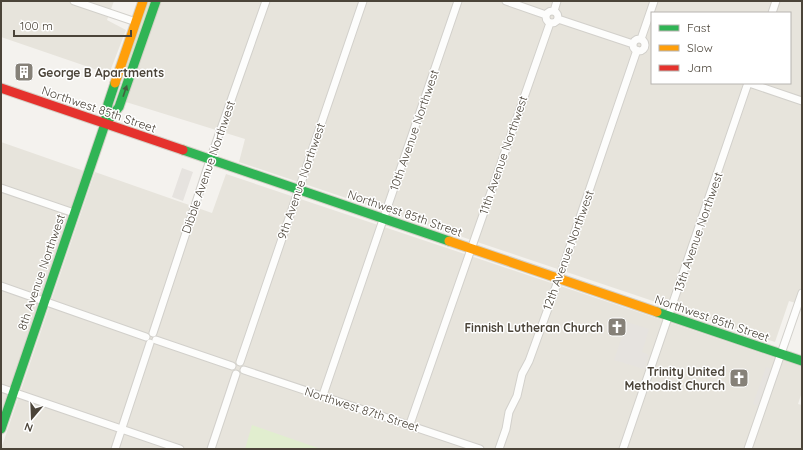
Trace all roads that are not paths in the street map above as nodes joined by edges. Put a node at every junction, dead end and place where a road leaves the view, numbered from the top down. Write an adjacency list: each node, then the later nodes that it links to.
1 (74, 1): 15 (street)
2 (144, 1): 15 (main road, 8th Avenue Northwest)
3 (156, 1): 24 (main road, 8th Avenue Northwest, one-way to 3)
4 (266, 1): 25 (street, Dibble Avenue Northwest)
5 (458, 1): 29 (street, 10th Avenue Northwest)
6 (506, 1): 13 (street)
7 (557, 1): 11 (street)
8 (654, 1): 17 (street)
9 (776, 1): 12 (street)
10 (361, 2): 27 (street, 9th Avenue Northwest)
11 (554, 11): 13 (street); 14 (street)
12 (772, 12)
13 (546, 15): 16 (street)
14 (558, 19): 16 (street); 18 (street)
15 (136, 22): 24 (main road, 8th Avenue Northwest)
16 (550, 23): 30 (street, 11th Avenue Northwest)
17 (641, 39): 18 (street); 19 (street)
18 (635, 47): 19 (street); 31 (street, 12th Avenue Northwest)
19 (648, 49)
20 (749, 84): 35 (street, 13th Avenue Northwest)
21 (752, 84): 23 (street)
22 (1, 88): 24 (main road, Northwest 85th Street)
23 (802, 101)
24 (105, 124): 25 (main road, Northwest 85th Street); 28 (main road, 8th Avenue Northwest)
25 (210, 160): 27 (main road, Northwest 85th Street); 36 (street, Dibble Avenue Northwest)
26 (1, 188): 28 (street)
27 (298, 189): 29 (main road, Northwest 85th Street); 39 (street, 9th Avenue Northwest)
28 (74, 213): 34 (main road, 8th Avenue Northwest)
29 (383, 219): 30 (main road, Northwest 85th Street); 45 (street, 10th Avenue Northwest)
30 (470, 248): 31 (main road, Northwest 85th Street); 46 (street, 11th Avenue Northwest)
31 (558, 278): 35 (main road, Northwest 85th Street); 53 (street, 12th Avenue Northwest)
32 (1, 286): 34 (street)
33 (802, 293): 37 (street)
34 (44, 301): 36 (street); 44 (main road, 8th Avenue Northwest)
35 (669, 316): 37 (main road, Northwest 85th Street); 54 (street, 13th Avenue Northwest)
36 (151, 338): 40 (street); 48 (street, Dibble Avenue Northwest)
37 (781, 354): 38 (main road, Northwest 85th Street); 55 (street)
38 (802, 361)
39 (240, 362): 40 (street); 41 (street)
40 (232, 366): 42 (street)
41 (244, 370): 42 (street); 45 (street, Northwest 87th Street)
42 (236, 374): 51 (street)
43 (1, 388): 44 (street)
44 (14, 392): 47 (main road, 8th Avenue Northwest); 48 (street)
45 (323, 395): 46 (street, Northwest 87th Street)
46 (410, 424): 52 (street, Northwest 87th Street)
47 (1, 429)
48 (121, 430): 49 (street, Dibble Avenue Northwest); 50 (street)
49 (115, 449)
50 (180, 449)
51 (211, 449)
52 (480, 449)
53 (499, 449)
54 (623, 449)
55 (748, 449)

